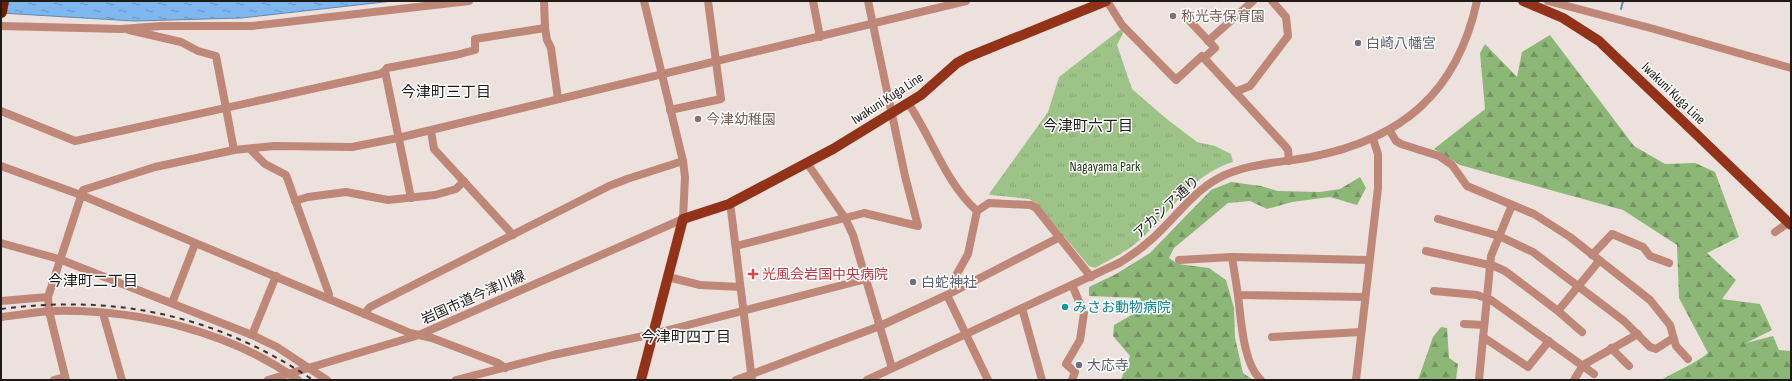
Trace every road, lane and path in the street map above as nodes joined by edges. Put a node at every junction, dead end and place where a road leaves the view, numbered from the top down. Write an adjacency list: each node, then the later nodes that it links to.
1 (3, 1): 15 (highway)
2 (469, 1): 19 (street)
3 (544, 1): 20 (street)
4 (644, 1): 27 (street)
5 (708, 1): 24 (street)
6 (813, 1): 21 (street)
7 (868, 1): 17 (street)
8 (966, 1): 17 (street)
9 (1107, 1): 23 (street); 30 (main road, Iwakuni Kuga Line)
10 (1254, 1): 22 (street)
11 (1272, 1): 28 (street)
12 (1477, 1): 36 (street, アカシア通り)
13 (1548, 1): 25 (street)
14 (1530, 2): 55 (main road, Iwakuni Kuga Line)
15 (1, 12)
16 (1186, 16): 22 (street)
17 (873, 24): 21 (street); 34 (street)
18 (1, 26): 19 (street)
19 (121, 28): 31 (street)
20 (545, 28): 26 (street); 29 (street)
21 (820, 37): 24 (street)
22 (1208, 41): 23 (street)
23 (1204, 58): 28 (street)
24 (715, 61): 27 (street); 32 (street)
25 (1791, 68)
26 (385, 71): 31 (street); 37 (street)
27 (662, 75): 29 (street); 32 (street)
28 (1235, 92): 42 (street)
29 (558, 99): 35 (street)
30 (908, 103): 34 (main road, Iwakuni Kuga Line); 51 (street)
31 (225, 109): 33 (street); 40 (street)
32 (670, 110): 41 (street)
33 (1, 111)
34 (892, 112): 43 (main road, Iwakuni Kuga Line); 52 (street)
35 (431, 131): 37 (street); 45 (street)
36 (1390, 131): 38 (street, アカシア通り); 50 (street)
37 (398, 138): 39 (street); 47 (street)
38 (1373, 139): 42 (street, アカシア通り); 68 (street)
39 (250, 148): 40 (street); 48 (street)
40 (234, 150): 46 (street)
41 (683, 161): 54 (street); 57 (street)
42 (1289, 161): 74 (street, アカシア通り)
43 (807, 163): 49 (main road, Iwakuni Kuga Line); 52 (street)
44 (1, 166): 46 (street)
45 (464, 181): 47 (street); 57 (street)
46 (81, 195): 61 (street); 66 (street)
47 (411, 198): 48 (street)
48 (296, 201): 85 (street)
49 (729, 204): 54 (main road, Iwakuni Kuga Line); 62 (street)
50 (1512, 205): 58 (street); 64 (street)
51 (977, 211): 59 (street); 80 (street)
52 (845, 218): 62 (street); 75 (street)
53 (1438, 219): 58 (street)
54 (683, 220): 73 (main road); 104 (street, 岩国市道今津川線)
55 (1790, 224): 56 (street)
56 (1775, 232)
57 (513, 235): 93 (street)
58 (1499, 236): 71 (street); 78 (street)
59 (1060, 237): 74 (street); 80 (street)
60 (1, 243): 66 (street)
61 (195, 244): 72 (street); 87 (street)
62 (736, 246): 77 (street)
63 (1426, 251): 71 (street)
64 (1592, 256): 69 (street); 70 (street)
65 (1232, 257): 67 (street); 68 (street); 81 (street)
66 (59, 260): 82 (street); 87 (street)
67 (1179, 260)
68 (1369, 260): 83 (street)
69 (1599, 262): 78 (street); 107 (street)
70 (1669, 263)
71 (1490, 265): 84 (street); 90 (street)
72 (276, 276): 85 (street); 103 (street)
73 (668, 277): 77 (street); 100 (main road)
74 (1091, 277): 76 (street, アカシア通り)
75 (866, 279): 91 (street); 96 (street)
76 (1072, 285): 88 (street, アカシア通り); 133 (street)
77 (740, 287): 91 (street)
78 (1579, 287): 90 (street); 102 (street)
79 (1434, 291): 84 (street)
80 (950, 293): 96 (street); 101 (street)
81 (1238, 295): 83 (street); 134 (street)
82 (48, 297): 86 (street); 89 (street)
83 (1365, 297): 98 (street)
84 (1487, 297): 97 (street); 108 (street)
85 (328, 298): 93 (street)
86 (1, 301)
87 (172, 303): 103 (street)
88 (1022, 308): 101 (street, アカシア通り); 132 (street)
89 (49, 311): 92 (street); 94 (street); 119 (street)
90 (1558, 311): 99 (street)
91 (743, 312): 100 (street); 120 (street)
92 (104, 313): 116 (street); 124 (street)
93 (364, 314): 104 (street)
94 (1, 317)
95 (1464, 324): 97 (street)
96 (880, 326): 115 (street); 120 (street)
97 (1484, 326): 106 (street)
98 (1362, 332): 105 (street); 135 (street)
99 (1582, 332)
100 (653, 334): 114 (street); 128 (main road)
101 (966, 334): 115 (street, アカシア通り); 131 (street)
102 (1638, 334): 107 (street); 109 (street)
103 (252, 335): 113 (street)
104 (419, 335): 113 (street, 岩国市道今津川線); 114 (street)
105 (1272, 336)
106 (1483, 337): 108 (street); 122 (street)
107 (1673, 338): 110 (street)
108 (1549, 341): 111 (street)
109 (1611, 348): 111 (street); 112 (street)
110 (1688, 359)
111 (1583, 365): 117 (street); 136 (street)
112 (1629, 366)
113 (310, 368): 116 (street, 岩国市道今津川線); 126 (street)
114 (505, 368): 118 (street)
115 (892, 368): 130 (street, アカシア通り)
116 (289, 374): 121 (street, 岩国市道今津川線); 125 (street)
117 (1594, 374)
118 (482, 377): 127 (street)
119 (66, 378): 123 (street)
120 (751, 378): 129 (street)
121 (272, 379)
122 (1481, 379)
123 (54, 380)
124 (122, 380)
125 (298, 380)
126 (327, 380)
127 (456, 380)
128 (642, 380)
129 (736, 380)
130 (867, 380)
131 (988, 380)
132 (1042, 380)
133 (1072, 380)
134 (1261, 380)
135 (1356, 380)
136 (1574, 380)

